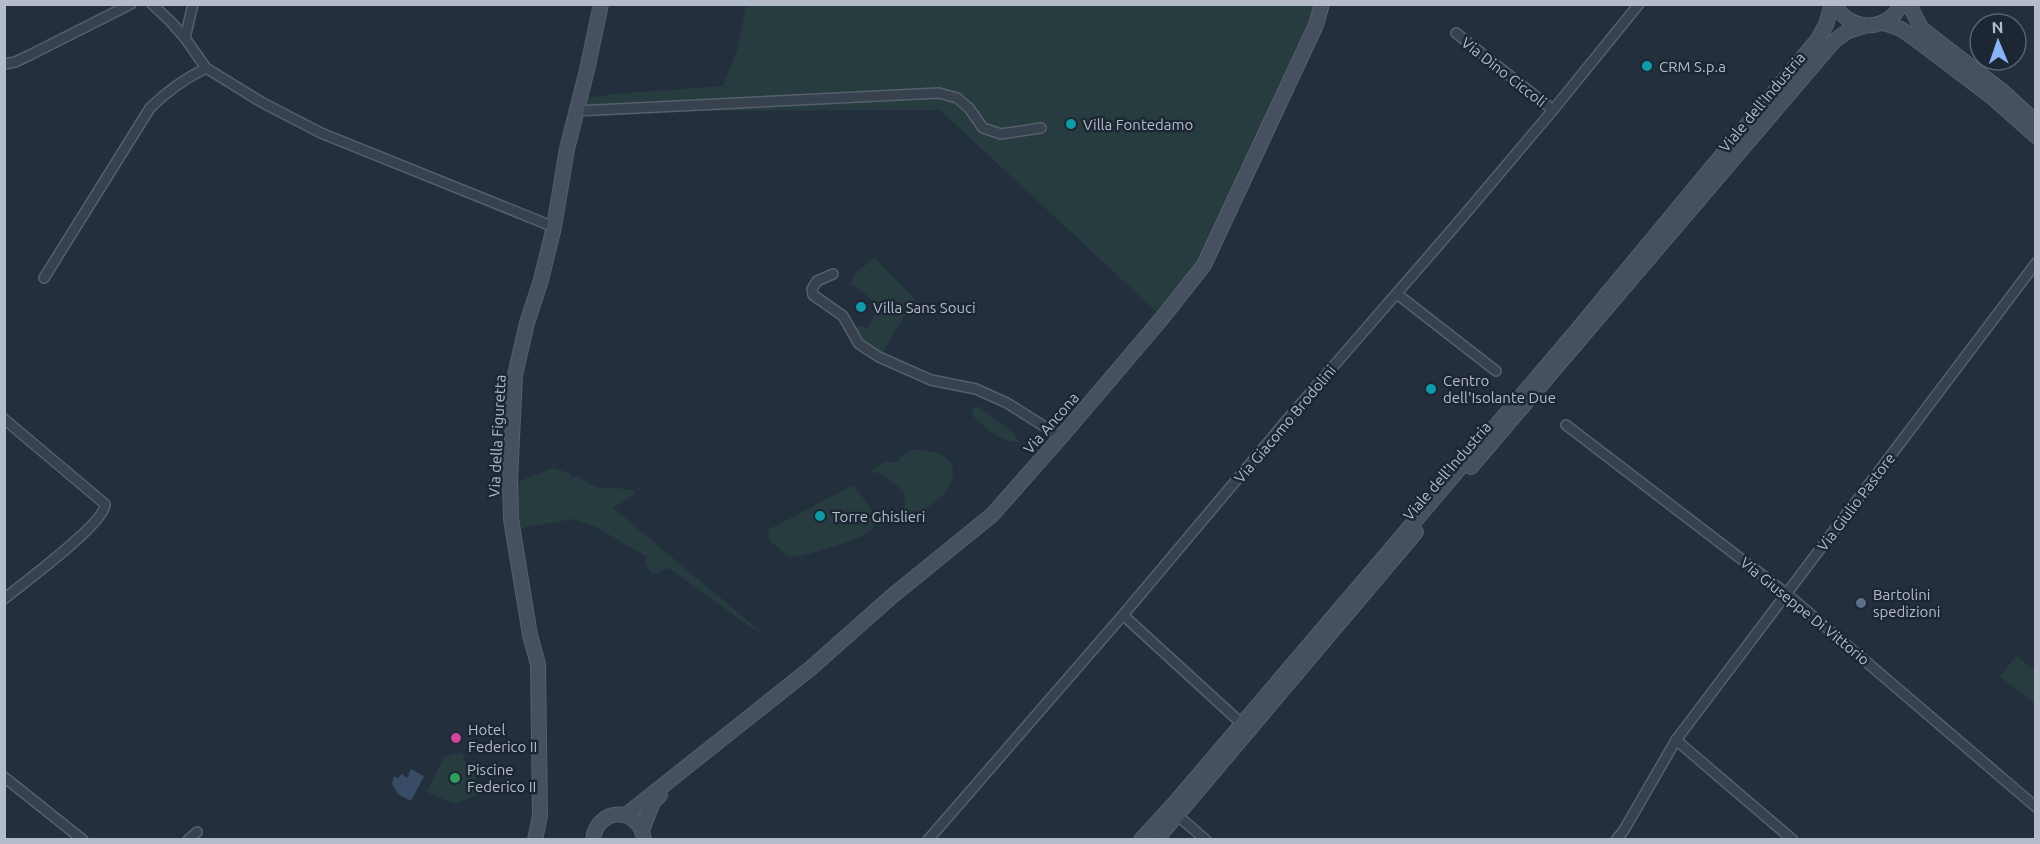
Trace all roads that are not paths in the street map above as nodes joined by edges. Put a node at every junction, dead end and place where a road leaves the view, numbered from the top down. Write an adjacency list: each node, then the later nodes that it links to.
1 (131, 4): 14 (street)
2 (152, 4): 13 (street)
3 (193, 4): 13 (street)
4 (601, 4): 17 (main road, Via della Figuretta)
5 (1322, 4): 29 (main road, Via Ancona)
6 (1639, 4): 16 (street, Via Giacomo Brodolini)
7 (1834, 4): 11 (main road); 33 (main road, Viale dell'Industria)
8 (1901, 4): 10 (main road)
9 (1910, 4): 18 (main road)
10 (1884, 23): 11 (main road, Viale dell'Industria); 20 (main road)
11 (1864, 26): 39 (main road, Viale dell'Industria)
12 (1456, 33): 16 (street, Via Dino Ciccoli)
13 (185, 38): 15 (street)
14 (4, 64)
15 (206, 68): 21 (street); 24 (street)
16 (1553, 110): 25 (street, Via Giacomo Brodolini)
17 (576, 111): 19 (street); 21 (main road, Via della Figuretta)
18 (2036, 122)
19 (1041, 128)
20 (2036, 136)
21 (554, 227): 44 (main road, Via della Figuretta)
22 (2036, 263): 30 (street, Via Giulio Pastore)
23 (833, 274): 29 (street)
24 (44, 278)
25 (1397, 294): 26 (street); 32 (street, Via Giacomo Brodolini)
26 (1496, 371)
27 (4, 419): 31 (street)
28 (1566, 425): 30 (street, Via Giuseppe Di Vittorio)
29 (1061, 437): 35 (main road, Via Ancona)
30 (1787, 594): 34 (street, Via Giulio Pastore); 37 (street, Via Giuseppe Di Vittorio)
31 (4, 598)
32 (1123, 615): 33 (street); 46 (street, Via Giacomo Brodolini)
33 (1240, 723): 47 (main road, Viale dell'Industria)
34 (1676, 740): 50 (street, Via Giulio Pastore); 51 (street)
35 (686, 768): 38 (main road, Via Ancona); 41 (main road, Via Ancona)
36 (4, 777): 42 (street)
37 (2036, 807)
38 (626, 815): 41 (main road, Via Ancona); 45 (main road, Via Ancona)
39 (1177, 815): 48 (main road, Viale dell'Industria); 49 (street)
40 (197, 832): 43 (street)
41 (643, 835)
42 (83, 840)
43 (188, 840)
44 (535, 840)
45 (593, 840)
46 (928, 840)
47 (1141, 840)
48 (1156, 840)
49 (1206, 840)
50 (1616, 840)
51 (1793, 840)

